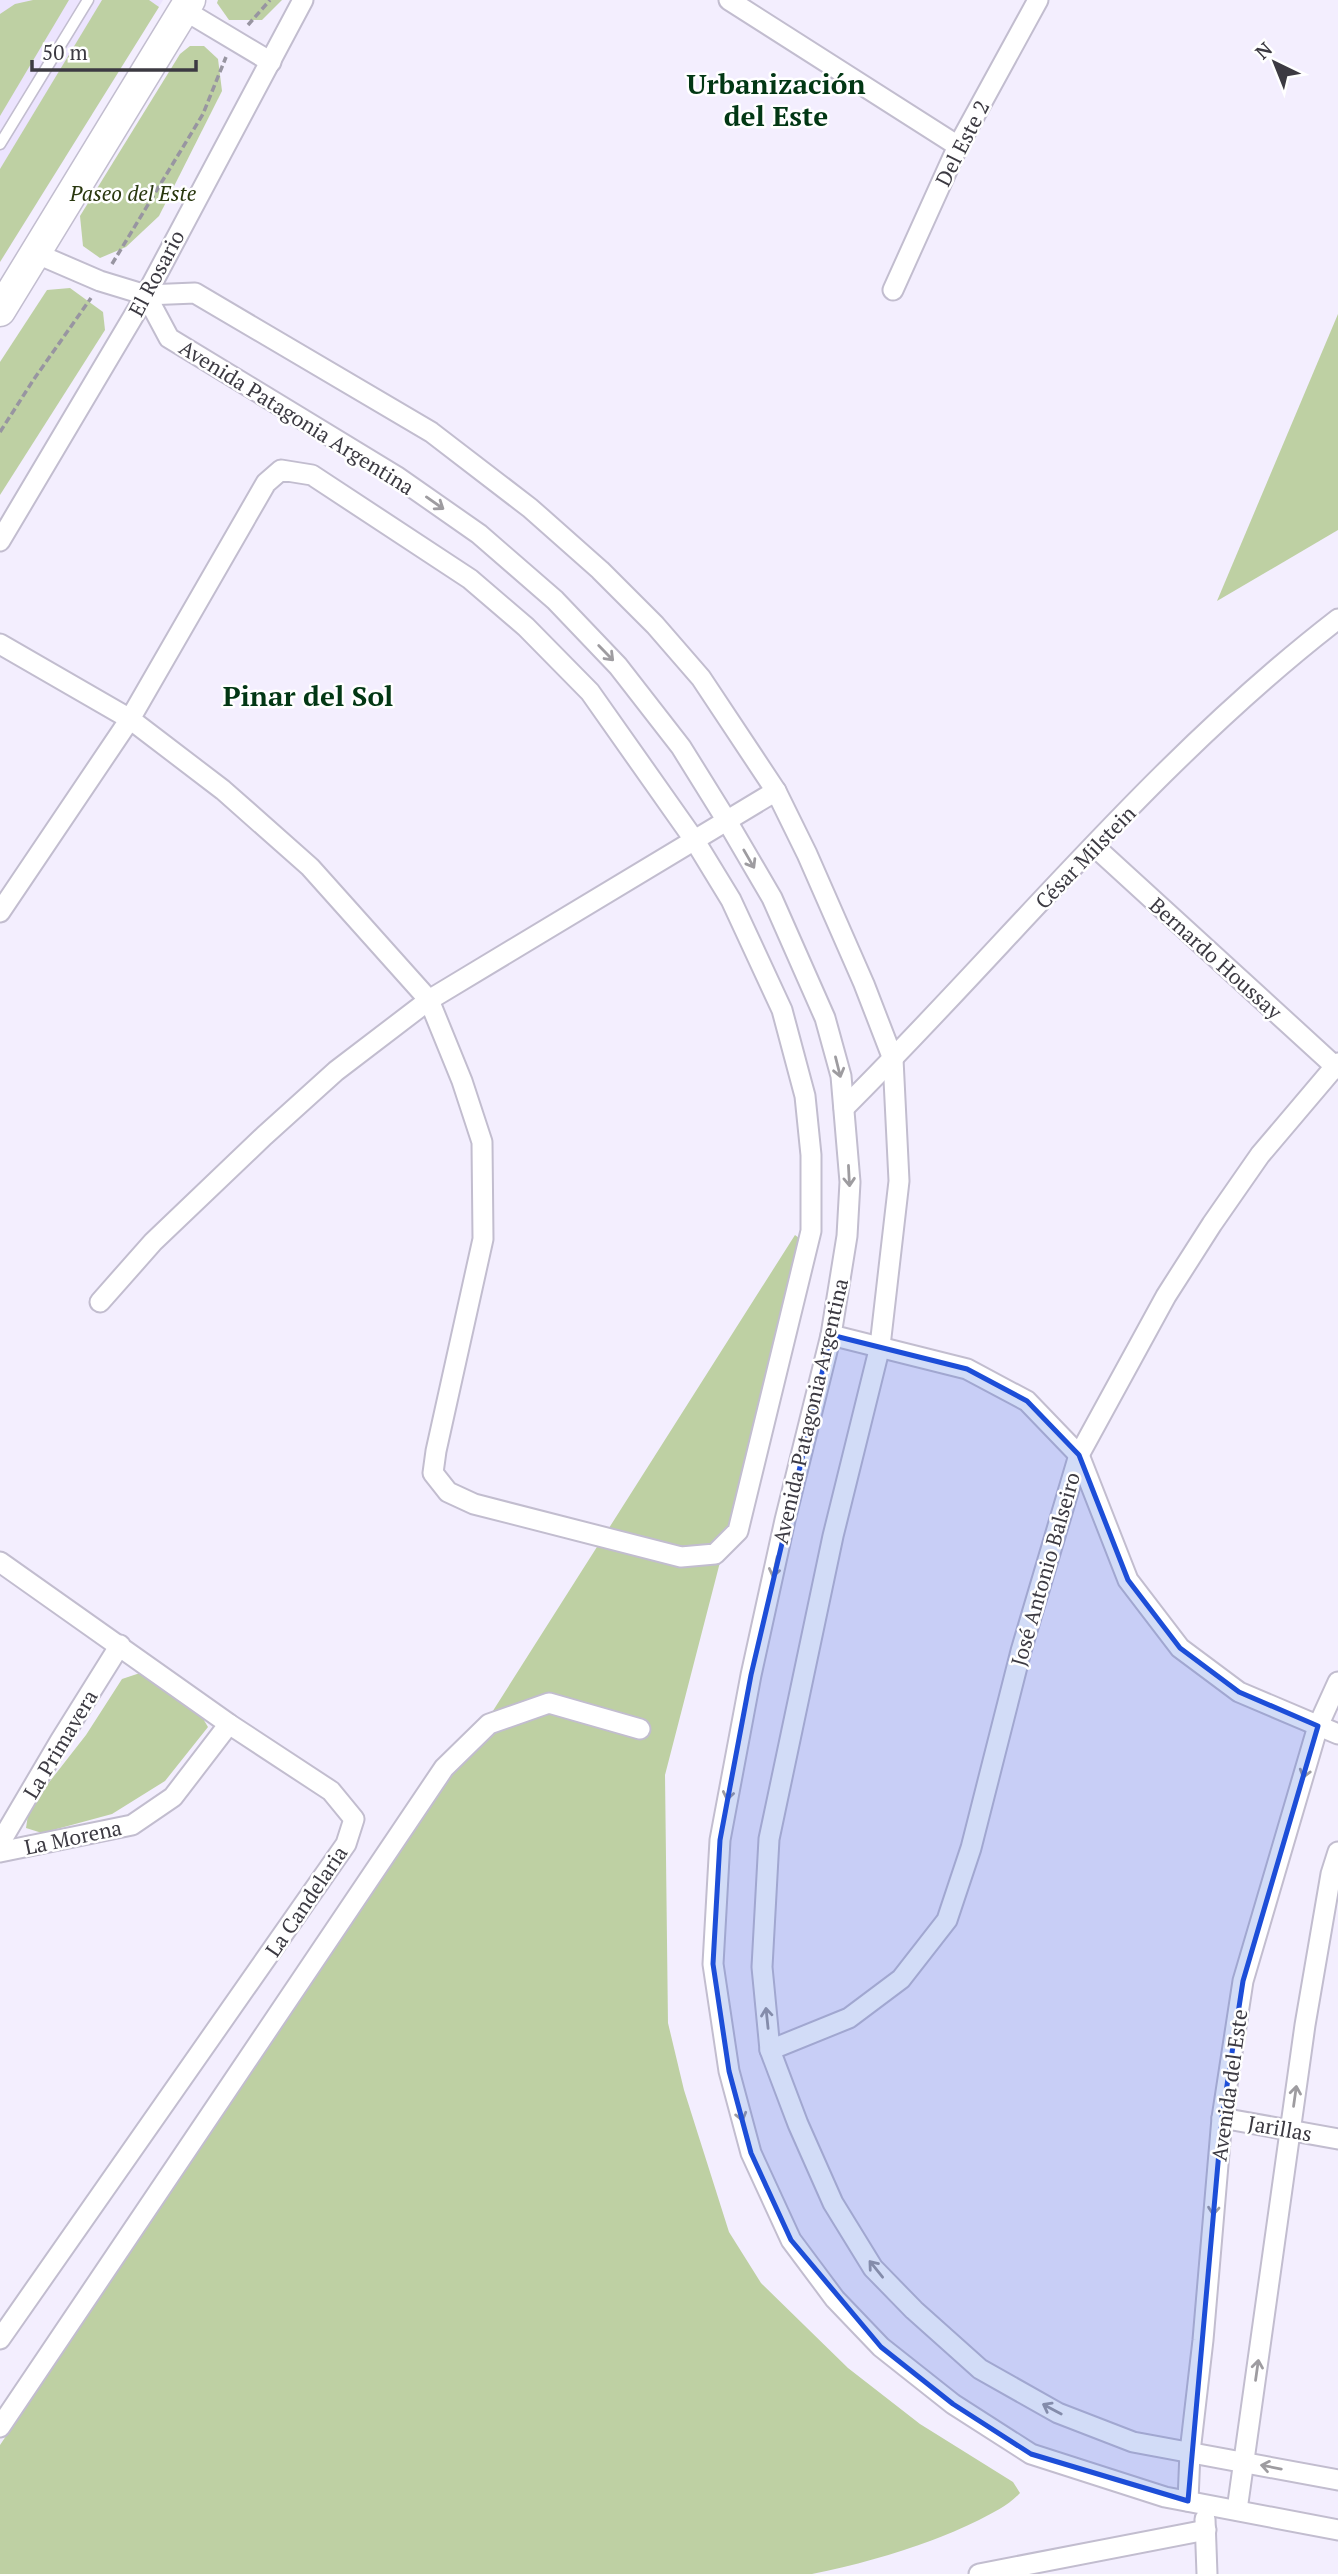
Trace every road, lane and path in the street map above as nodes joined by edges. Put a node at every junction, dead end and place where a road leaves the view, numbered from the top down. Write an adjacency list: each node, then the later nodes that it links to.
1 (88, 0): 9 (lane)
2 (270, 0): 7 (path)
3 (303, 0): 8 (street, El Rosario)
4 (729, 0): 10 (street)
5 (1038, 0): 10 (street, Del Este 2)
6 (183, 3): 7 (street); 11 (main road)
7 (234, 40): 8 (street); 12 (path)
8 (271, 62): 14 (street, El Rosario)
9 (0, 145)
10 (958, 146): 13 (street, Del Este 2)
11 (35, 253): 12 (street); 15 (main road)
12 (100, 281): 14 (street); 16 (path)
13 (894, 289)
14 (146, 295): 17 (street, El Rosario); 21 (street); 22 (street, Avenida Patagonia Argentina, one-way to 22)
15 (0, 310)
16 (0, 432)
17 (0, 541)
18 (1338, 619): 24 (street, César Milstein)
19 (0, 644): 20 (street)
20 (130, 719): 23 (street); 25 (street); 26 (street)
21 (776, 791): 22 (street); 27 (street)
22 (727, 821): 23 (street); 29 (street, Avenida Patagonia Argentina, one-way to 29)
23 (695, 841): 26 (street); 26 (street)
24 (1094, 846): 27 (street, César Milstein); 28 (street, Bernardo Houssay)
25 (0, 912)
26 (429, 1000): 30 (street)
27 (893, 1059): 29 (street, César Milstein); 32 (street)
28 (1337, 1066): 33 (street, José Antonio Balseiro)
29 (844, 1108): 31 (street, Avenida Patagonia Argentina, one-way to 31)
30 (100, 1302)
31 (831, 1335): 32 (street); 53 (street, Avenida Patagonia Argentina, one-way to 53)
32 (880, 1346): 33 (street); 44 (street, one-way to 32)
33 (1079, 1455): 38 (street); 44 (street, José Antonio Balseiro)
34 (0, 1562): 35 (street, La Candelaria)
35 (120, 1645): 37 (street, La Candelaria); 41 (street, La Primavera)
36 (1338, 1682): 38 (street, Avenida del Este)
37 (229, 1724): 42 (street, La Morena); 48 (street, La Candelaria)
38 (1318, 1726): 40 (street); 45 (street, Avenida del Este, one-way to 45)
39 (640, 1728): 49 (street)
40 (1338, 1734)
41 (0, 1843)
42 (0, 1852)
43 (1338, 1852): 46 (street, one-way to 43)
44 (770, 2050): 50 (street, one-way to 44)
45 (1222, 2118): 46 (street, Jarillas); 50 (street, Avenida del Este, one-way to 50)
46 (1290, 2130): 47 (street, Jarillas); 51 (street, one-way to 46)
47 (1338, 2139)
48 (0, 2339)
49 (0, 2427)
50 (1190, 2452): 51 (street); 53 (street, Avenida del Este)
51 (1244, 2462): 52 (street, one-way to 51); 54 (street)
52 (1338, 2480)
53 (1197, 2503): 54 (street, Avenida Patagonia Argentina); 55 (street, Avenida del Este)
54 (1237, 2510): 56 (street, Avenida Patagonia Argentina)
55 (1206, 2530): 57 (street); 58 (street, Avenida del Este)
56 (1338, 2530)
57 (979, 2574)
58 (1207, 2574)

